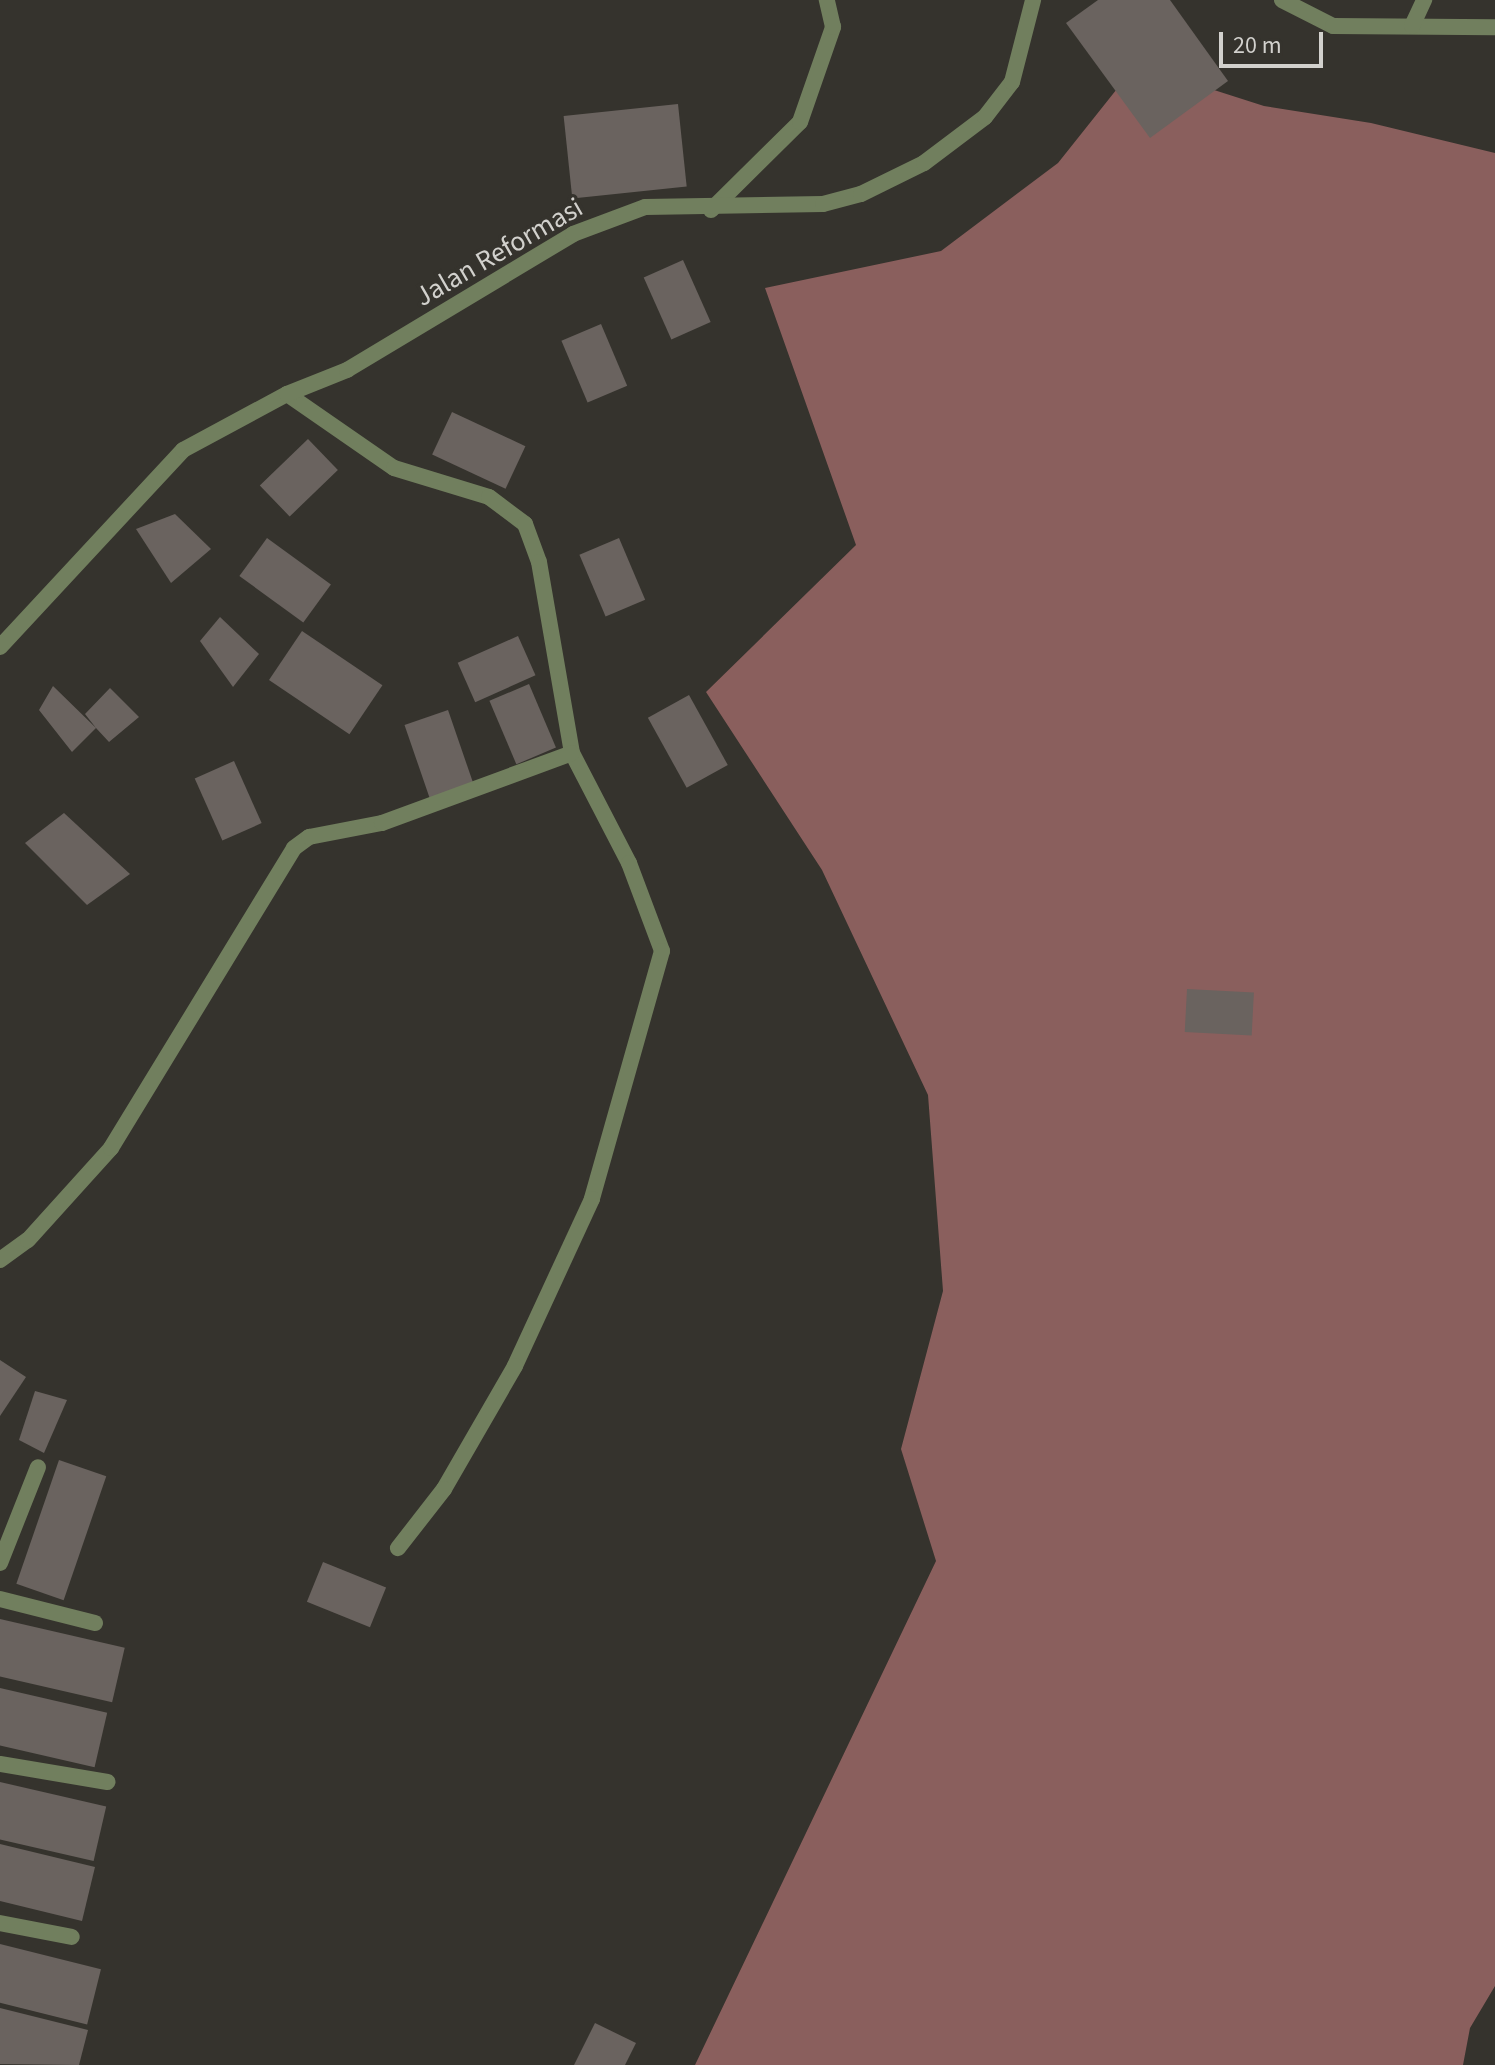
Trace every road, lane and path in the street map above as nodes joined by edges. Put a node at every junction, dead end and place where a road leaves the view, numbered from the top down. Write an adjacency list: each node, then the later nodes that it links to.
1 (827, 0): 7 (street)
2 (1033, 0): 7 (street, Jalan Reformasi)
3 (1282, 0): 5 (street)
4 (1424, 0): 5 (street)
5 (1412, 26): 6 (street)
6 (1495, 27)
7 (711, 210): 8 (street, Jalan Reformasi)
8 (287, 394): 9 (street, Jalan Reformasi); 10 (street)
9 (0, 647)
10 (572, 753): 11 (street); 13 (street)
11 (0, 1260)
12 (38, 1467): 14 (street)
13 (398, 1548)
14 (0, 1563)
15 (0, 1599): 16 (street)
16 (95, 1623)
17 (0, 1764): 18 (street)
18 (107, 1782)
19 (0, 1923): 20 (street)
20 (72, 1937)

